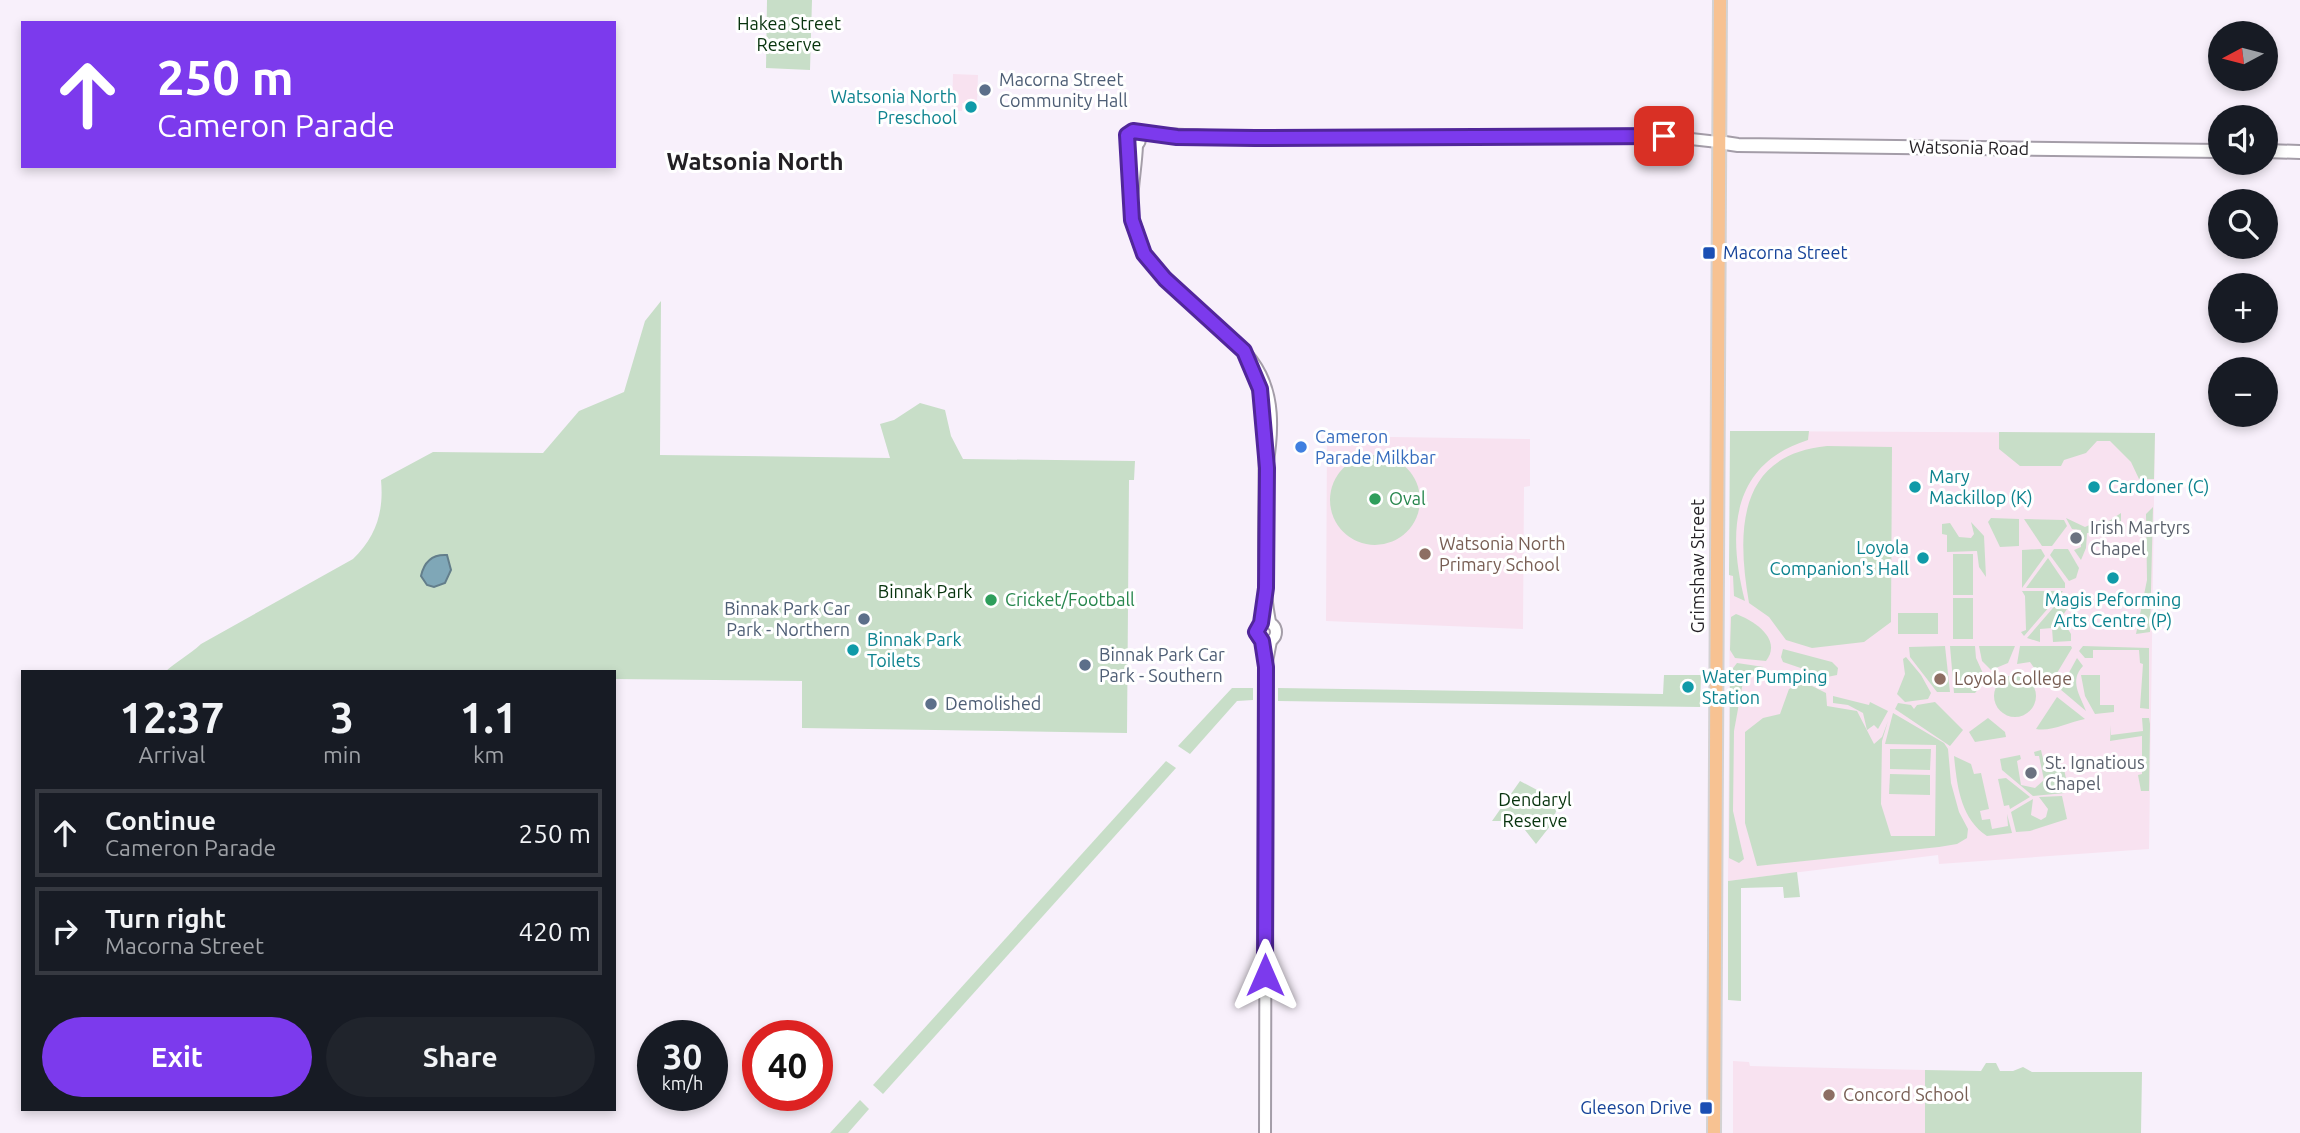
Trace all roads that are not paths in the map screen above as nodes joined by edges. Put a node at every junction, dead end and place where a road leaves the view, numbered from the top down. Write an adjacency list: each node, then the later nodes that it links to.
1 (1720, 0): 2 (main road, Grimshaw Street)
2 (1718, 142): 3 (main road, Watsonia Road); 6 (street); 9 (main road, Grimshaw Street)
3 (2208, 151)
4 (2278, 151): 5 (main road)
5 (2300, 152)
6 (1266, 623): 7 (street); 7 (street)
7 (1266, 641): 8 (street)
8 (1265, 1133)
9 (1714, 1133)

